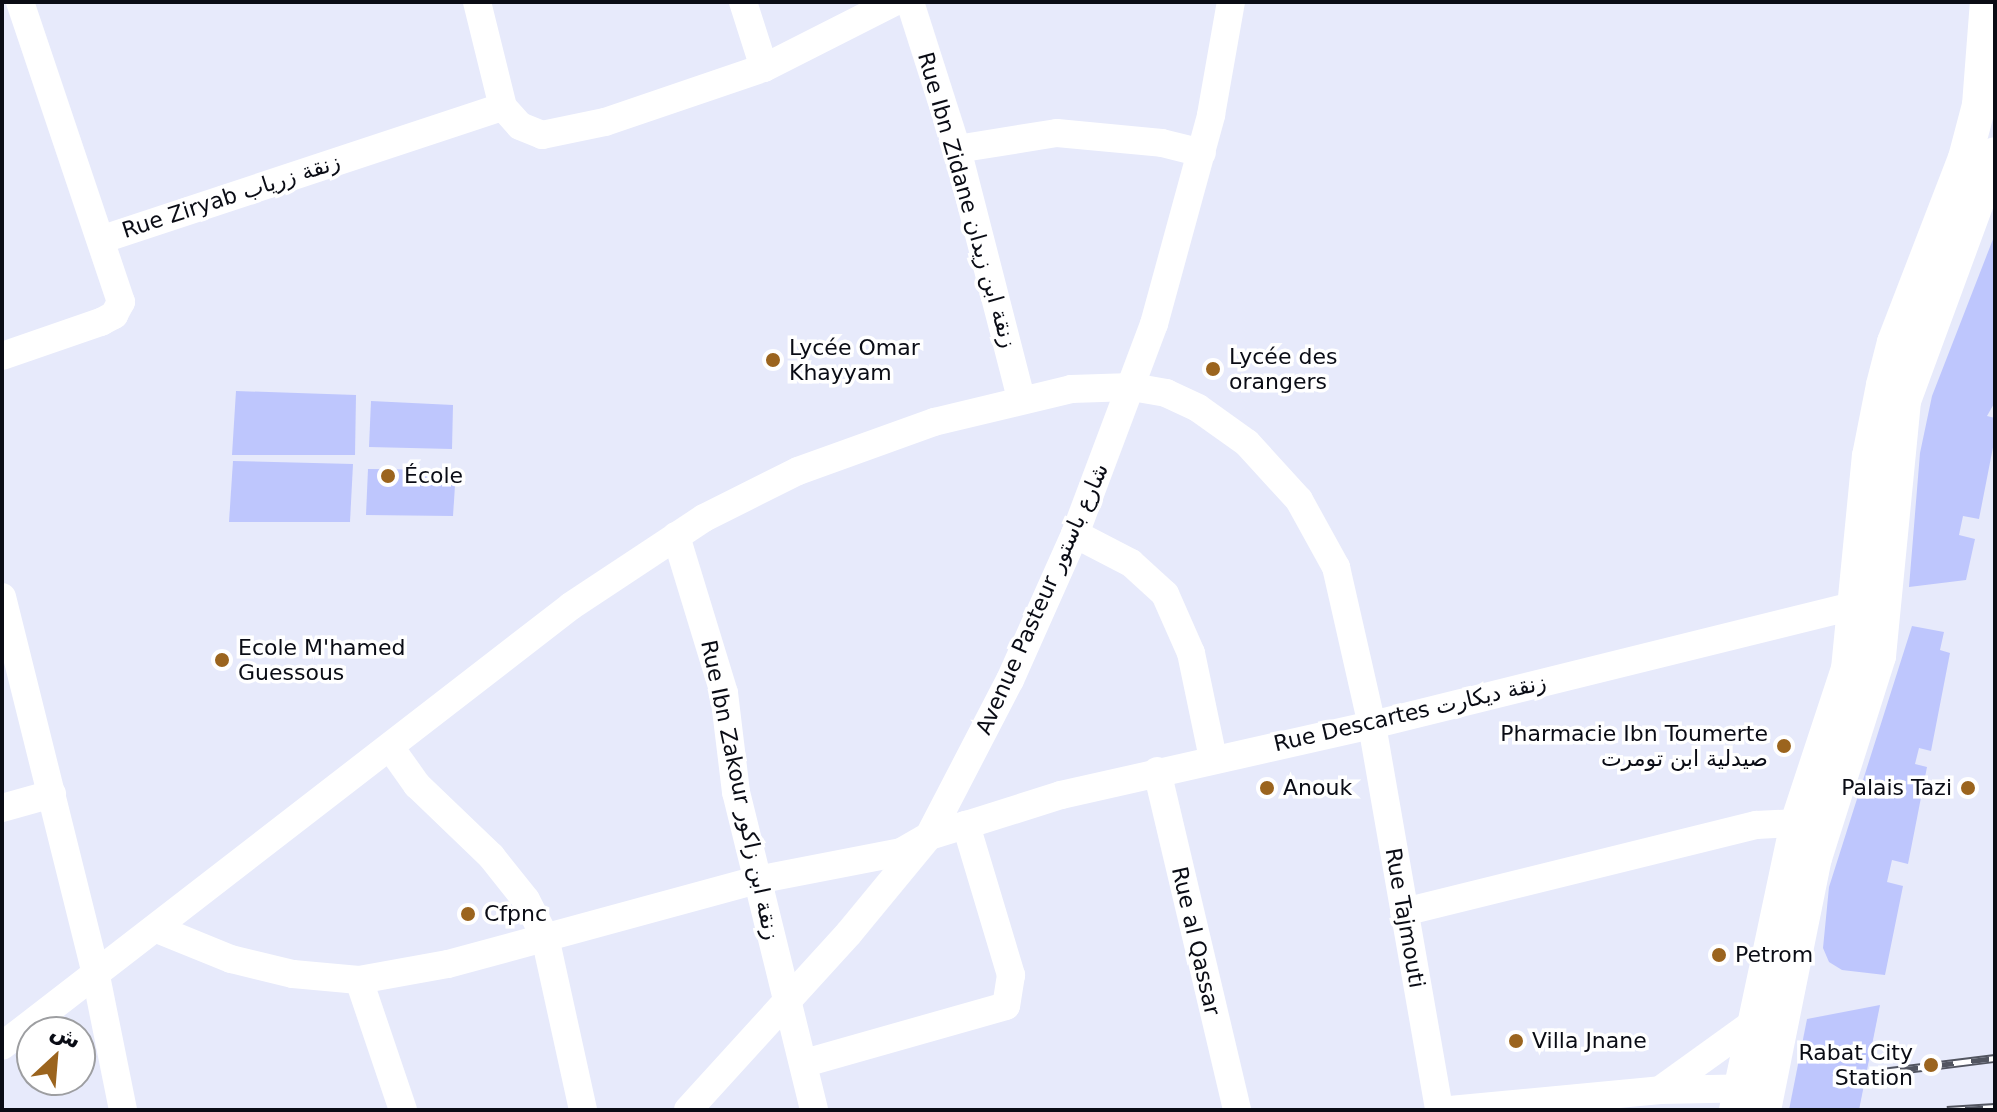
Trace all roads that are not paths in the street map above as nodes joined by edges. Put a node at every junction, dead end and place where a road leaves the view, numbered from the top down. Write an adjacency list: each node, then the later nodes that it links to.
1 (20, 2): 13 (street)
2 (477, 2): 9 (street)
3 (743, 2): 8 (street)
4 (894, 2): 8 (street)
5 (910, 2): 10 (street, Rue Ibn Zidane زنقة ابن زيدان)
6 (1231, 2): 11 (street, Avenue Pasteur شارع باستور)
7 (1987, 2): 20 (main road)
8 (764, 68): 9 (street)
9 (512, 117): 13 (street, Rue Ziryab زنقة زرياب)
10 (957, 149): 11 (street); 16 (street, Rue Ibn Zidane زنقة ابن زيدان)
11 (1202, 153): 15 (street, Avenue Pasteur شارع باستور)
12 (1995, 154): 41 (main road)
13 (103, 239): 14 (street, Rue Ziryab زنقة زرياب)
14 (2, 356)
15 (1132, 387): 16 (street, Rue Tajmouti); 17 (street, Avenue Pasteur شارع باستور); 21 (street, Rue Tajmouti)
16 (1021, 399): 18 (street, Rue Tajmouti)
17 (1075, 534): 23 (street); 29 (street, Avenue Pasteur شارع باستور)
18 (676, 536): 22 (street, Rue Tajmouti); 30 (street, Rue Ibn Zakour زنقة ابن زاكور)
19 (2, 597): 25 (street)
20 (1856, 605): 21 (street, Rue Descartes زنقة ديكارت); 27 (main road)
21 (1372, 725): 23 (street, Rue Descartes زنقة ديكارت); 31 (street, Rue Tajmouti)
22 (390, 747): 32 (street, Rue Tajmouti); 33 (street)
23 (1213, 758): 24 (street, Rue Descartes زنقة ديكارت)
24 (1157, 771): 28 (street, Rue Descartes زنقة ديكارت); 47 (street, Rue al Qassar)
25 (52, 794): 26 (street); 34 (street)
26 (2, 808)
27 (1797, 823): 31 (street); 37 (main road)
28 (966, 825): 29 (street, Rue Descartes زنقة ديكارت); 39 (street)
29 (929, 836): 30 (street, Rue Descartes زنقة ديكارت); 36 (street, Avenue Pasteur شارع باستور)
30 (757, 880): 33 (street, Rue Descartes زنقة ديكارت); 36 (street, Rue Ibn Zakour زنقة ابن زاكور)
31 (1404, 912): 48 (street, Rue Tajmouti)
32 (157, 929): 34 (street, Rue Tajmouti); 35 (street, Rue Descartes زنقة ديكارت)
33 (545, 937): 35 (street, Rue Descartes زنقة ديكارت); 44 (street)
34 (95, 971): 38 (street, Rue Tajmouti); 42 (street)
35 (359, 980): 43 (street)
36 (787, 1000): 39 (street, Rue Ibn Zakour زنقة ابن زاكور); 45 (street, Avenue Pasteur شارع باستور)
37 (1752, 1024): 40 (street); 41 (main road)
38 (2, 1046)
39 (805, 1063): 46 (street, Rue Ibn Zakour زنقة ابن زاكور)
40 (1650, 1091): 41 (street); 49 (street); 50 (street)
41 (1752, 1099)
42 (123, 1110)
43 (403, 1110)
44 (583, 1110)
45 (688, 1110)
46 (814, 1110)
47 (1237, 1110)
48 (1439, 1110)
49 (1450, 1110)
50 (1606, 1110)

